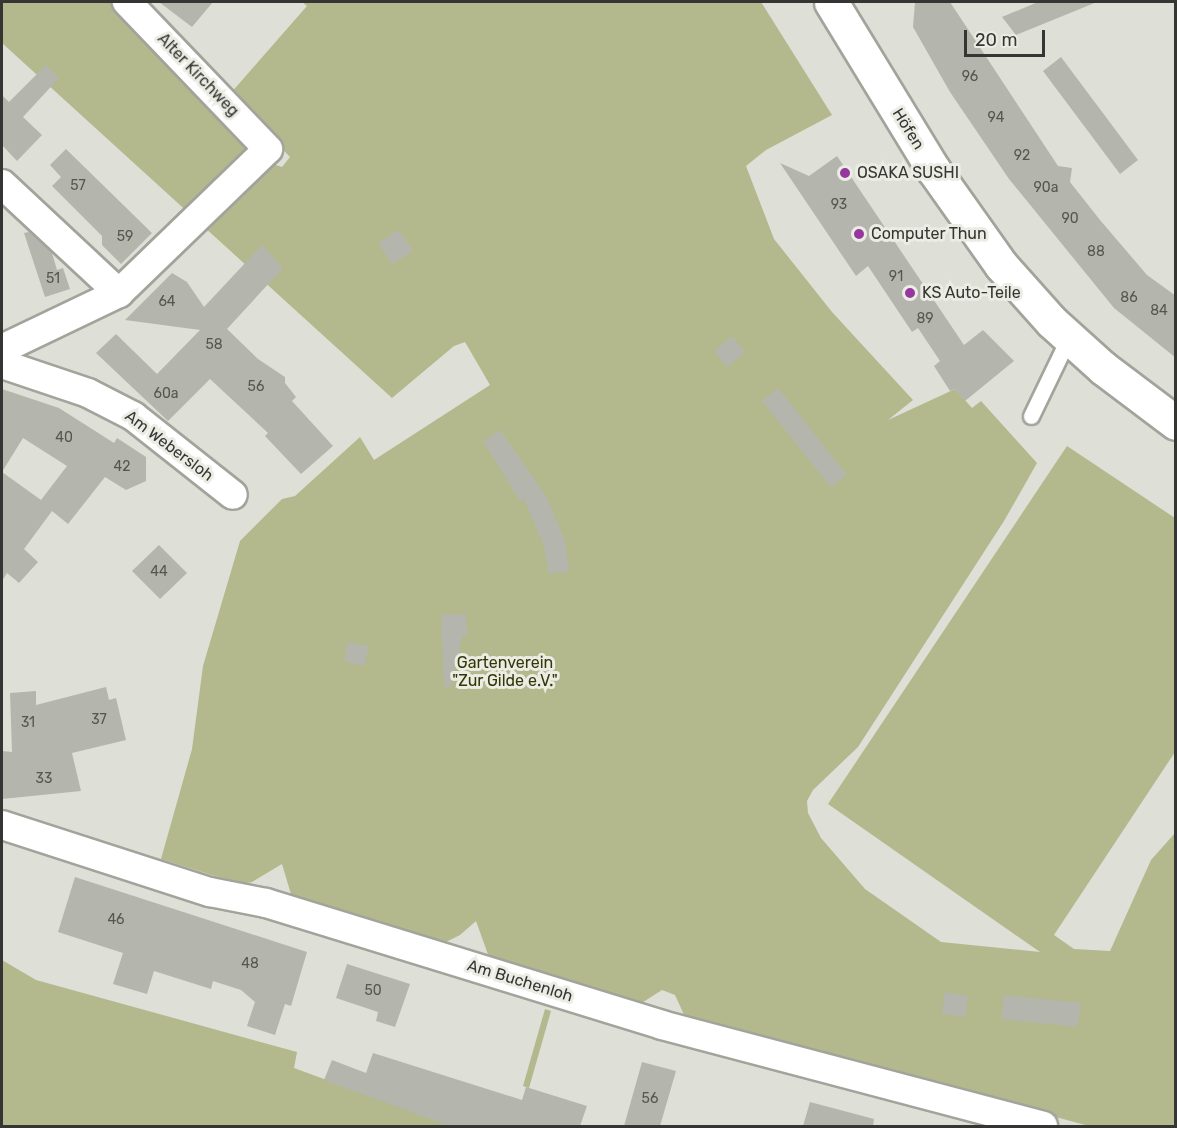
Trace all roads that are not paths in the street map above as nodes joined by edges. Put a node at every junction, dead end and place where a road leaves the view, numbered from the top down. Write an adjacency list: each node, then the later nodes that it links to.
1 (127, 2): 4 (street, Alter Kirchweg)
2 (831, 2): 5 (main road, Höfen)
3 (12, 192): 4 (street)
4 (119, 294): 6 (street)
5 (1069, 337): 8 (lane); 9 (main road, Höfen)
6 (2, 349)
7 (2, 364): 10 (street, Am Webersloh)
8 (1031, 416)
9 (1176, 423)
10 (233, 495)
11 (2, 825): 12 (street, Am Buchenloh)
12 (1043, 1126)

